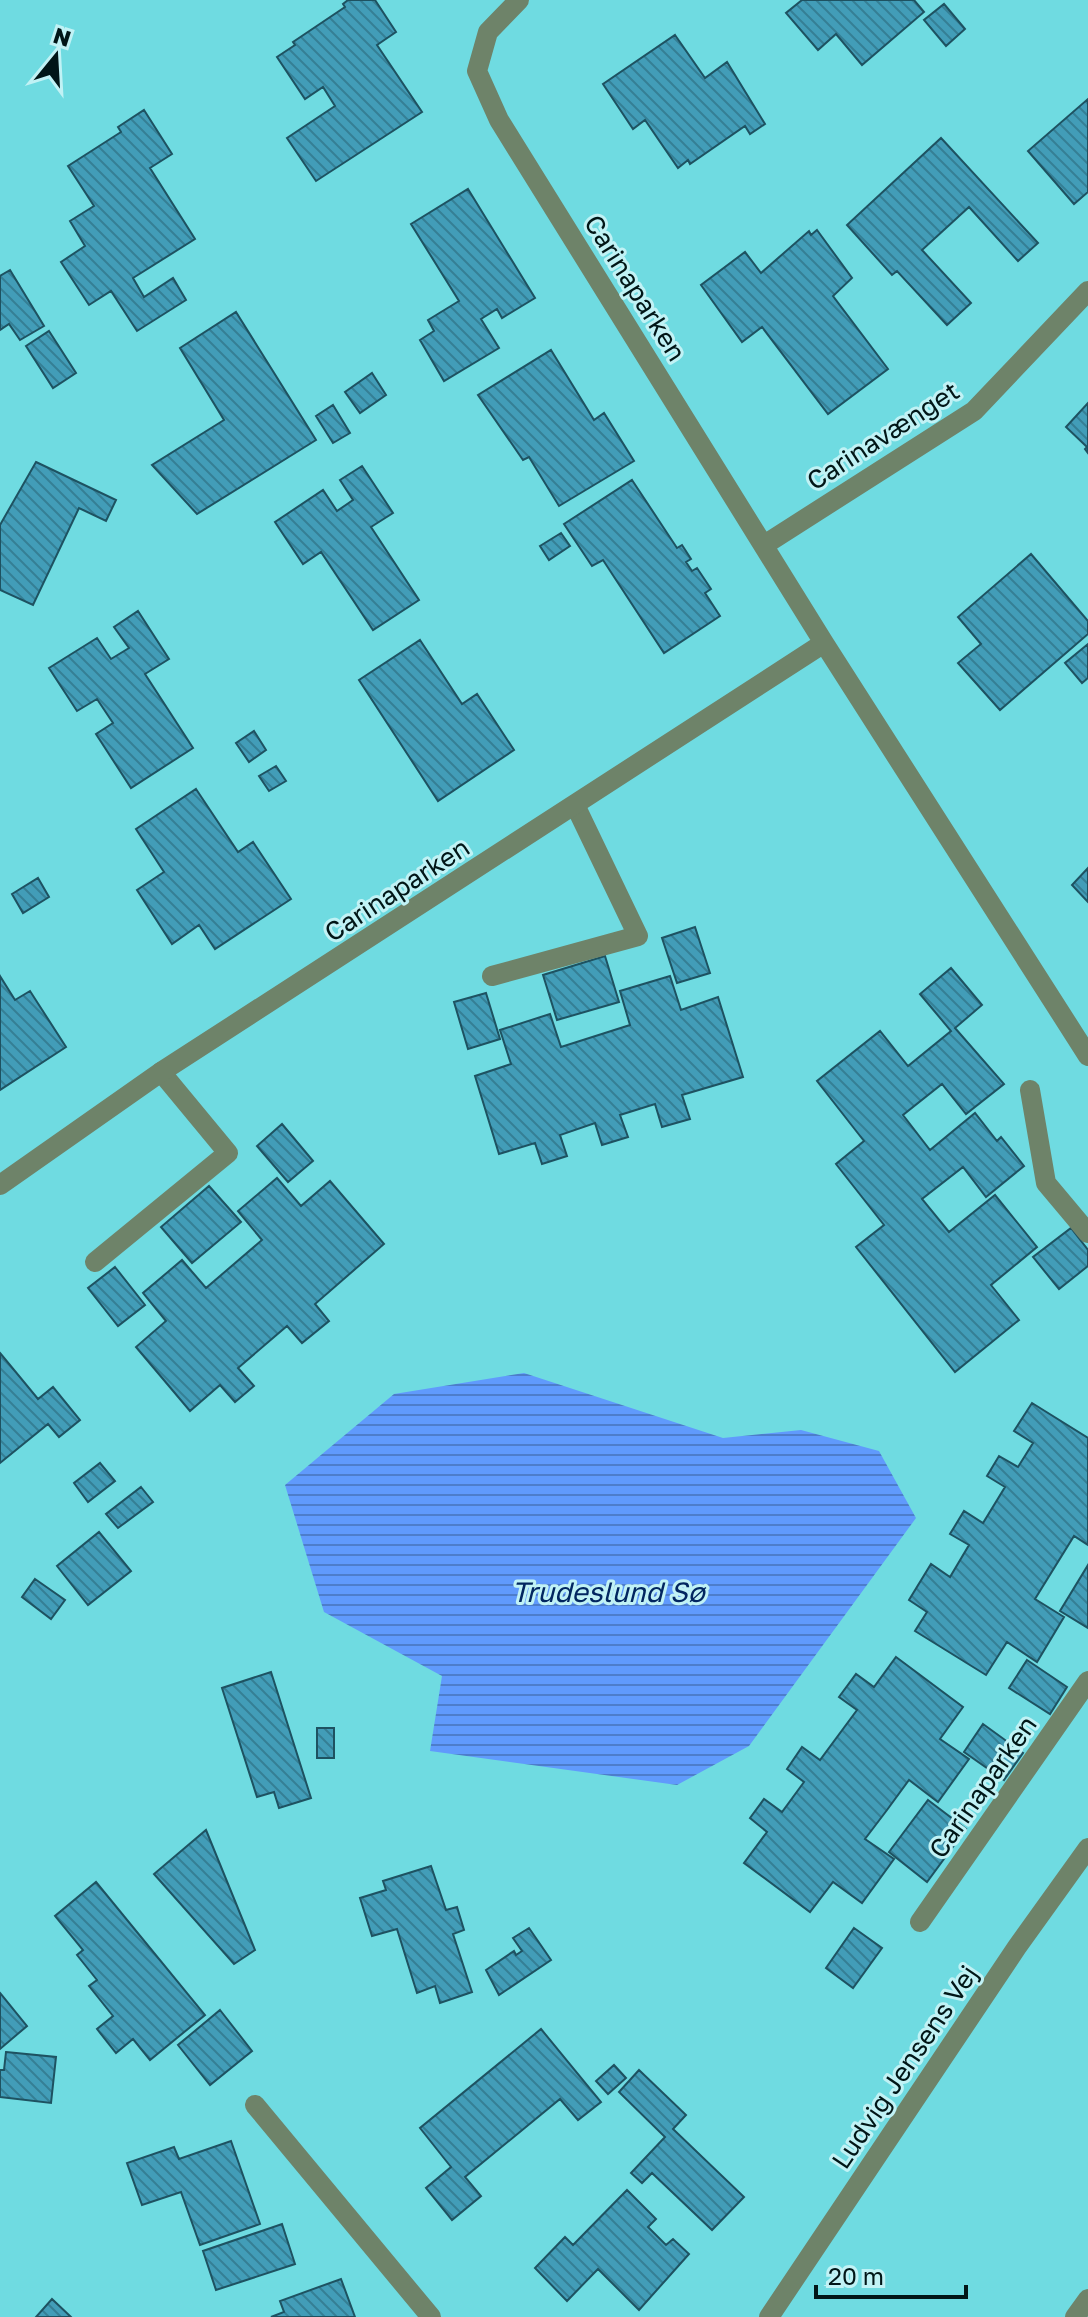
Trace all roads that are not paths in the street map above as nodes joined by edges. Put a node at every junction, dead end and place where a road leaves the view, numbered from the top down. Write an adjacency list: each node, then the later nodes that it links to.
1 (519, 0): 3 (street, Carinaparken)
2 (1088, 291): 3 (street, Carinavænget)
3 (764, 545): 4 (street, Carinaparken)
4 (824, 643): 5 (street, Carinaparken); 7 (street, Carinaparken)
5 (576, 807): 6 (street); 8 (street, Carinaparken)
6 (492, 976)
7 (1088, 1056)
8 (161, 1072): 10 (street, Carinaparken); 12 (street)
9 (1030, 1090): 11 (street)
10 (0, 1185)
11 (1088, 1233)
12 (95, 1262)
13 (1088, 1681): 15 (street, Carinaparken)
14 (1088, 1848): 19 (street, Ludvig Jensens Vej)
15 (920, 1922)
16 (255, 2105): 18 (street)
17 (1088, 2299): 20 (street)
18 (431, 2317)
19 (769, 2317)
20 (1075, 2317)

